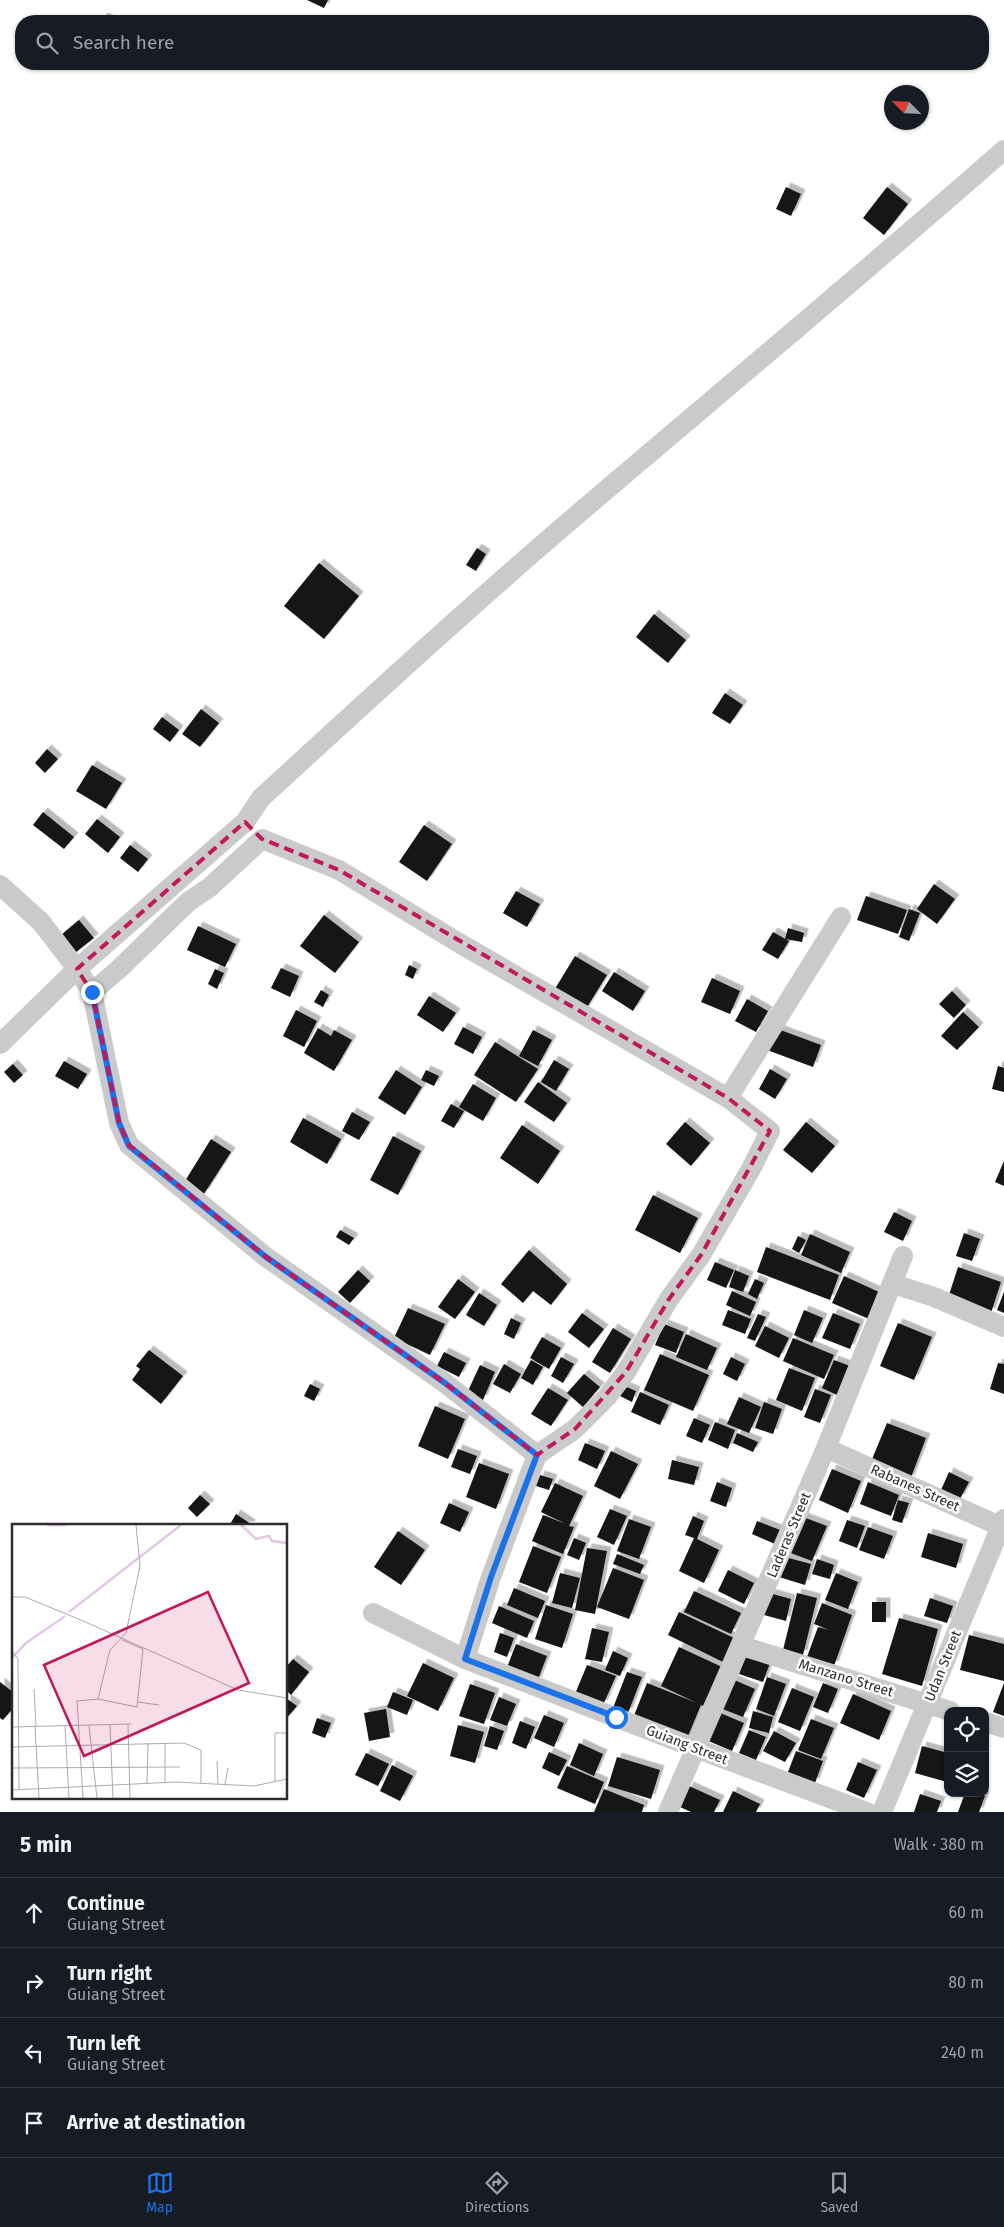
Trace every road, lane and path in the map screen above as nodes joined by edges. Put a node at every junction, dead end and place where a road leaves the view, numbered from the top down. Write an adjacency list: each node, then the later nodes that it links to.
1 (1004, 150): 2 (street)
2 (245, 822): 3 (street); 6 (street)
3 (262, 839): 7 (street); 9 (street)
4 (0, 885): 6 (street)
5 (841, 918): 9 (street)
6 (77, 969): 7 (street); 8 (street)
7 (92, 992): 14 (street)
8 (0, 1044)
9 (728, 1098): 14 (street)
10 (903, 1256): 11 (street, Laderas Street)
11 (893, 1284): 12 (street); 13 (street, Laderas Street)
12 (1004, 1327)
13 (826, 1448): 15 (street, Rabanes Street); 17 (street, Laderas Street)
14 (537, 1455): 18 (street)
15 (1003, 1524): 19 (street, Udan Street)
16 (373, 1613): 18 (street, Guiang Street)
17 (742, 1646): 19 (street, Manzano Street); 23 (street, Laderas Street)
18 (465, 1659): 23 (street, Guiang Street)
19 (928, 1704): 20 (street, Manzano Street); 26 (street, Udan Street)
20 (944, 1709)
21 (989, 1723): 22 (street)
22 (1004, 1728)
23 (695, 1748): 24 (street, Laderas Street); 25 (street, Guiang Street)
24 (668, 1812)
25 (867, 1812)
26 (882, 1812)

